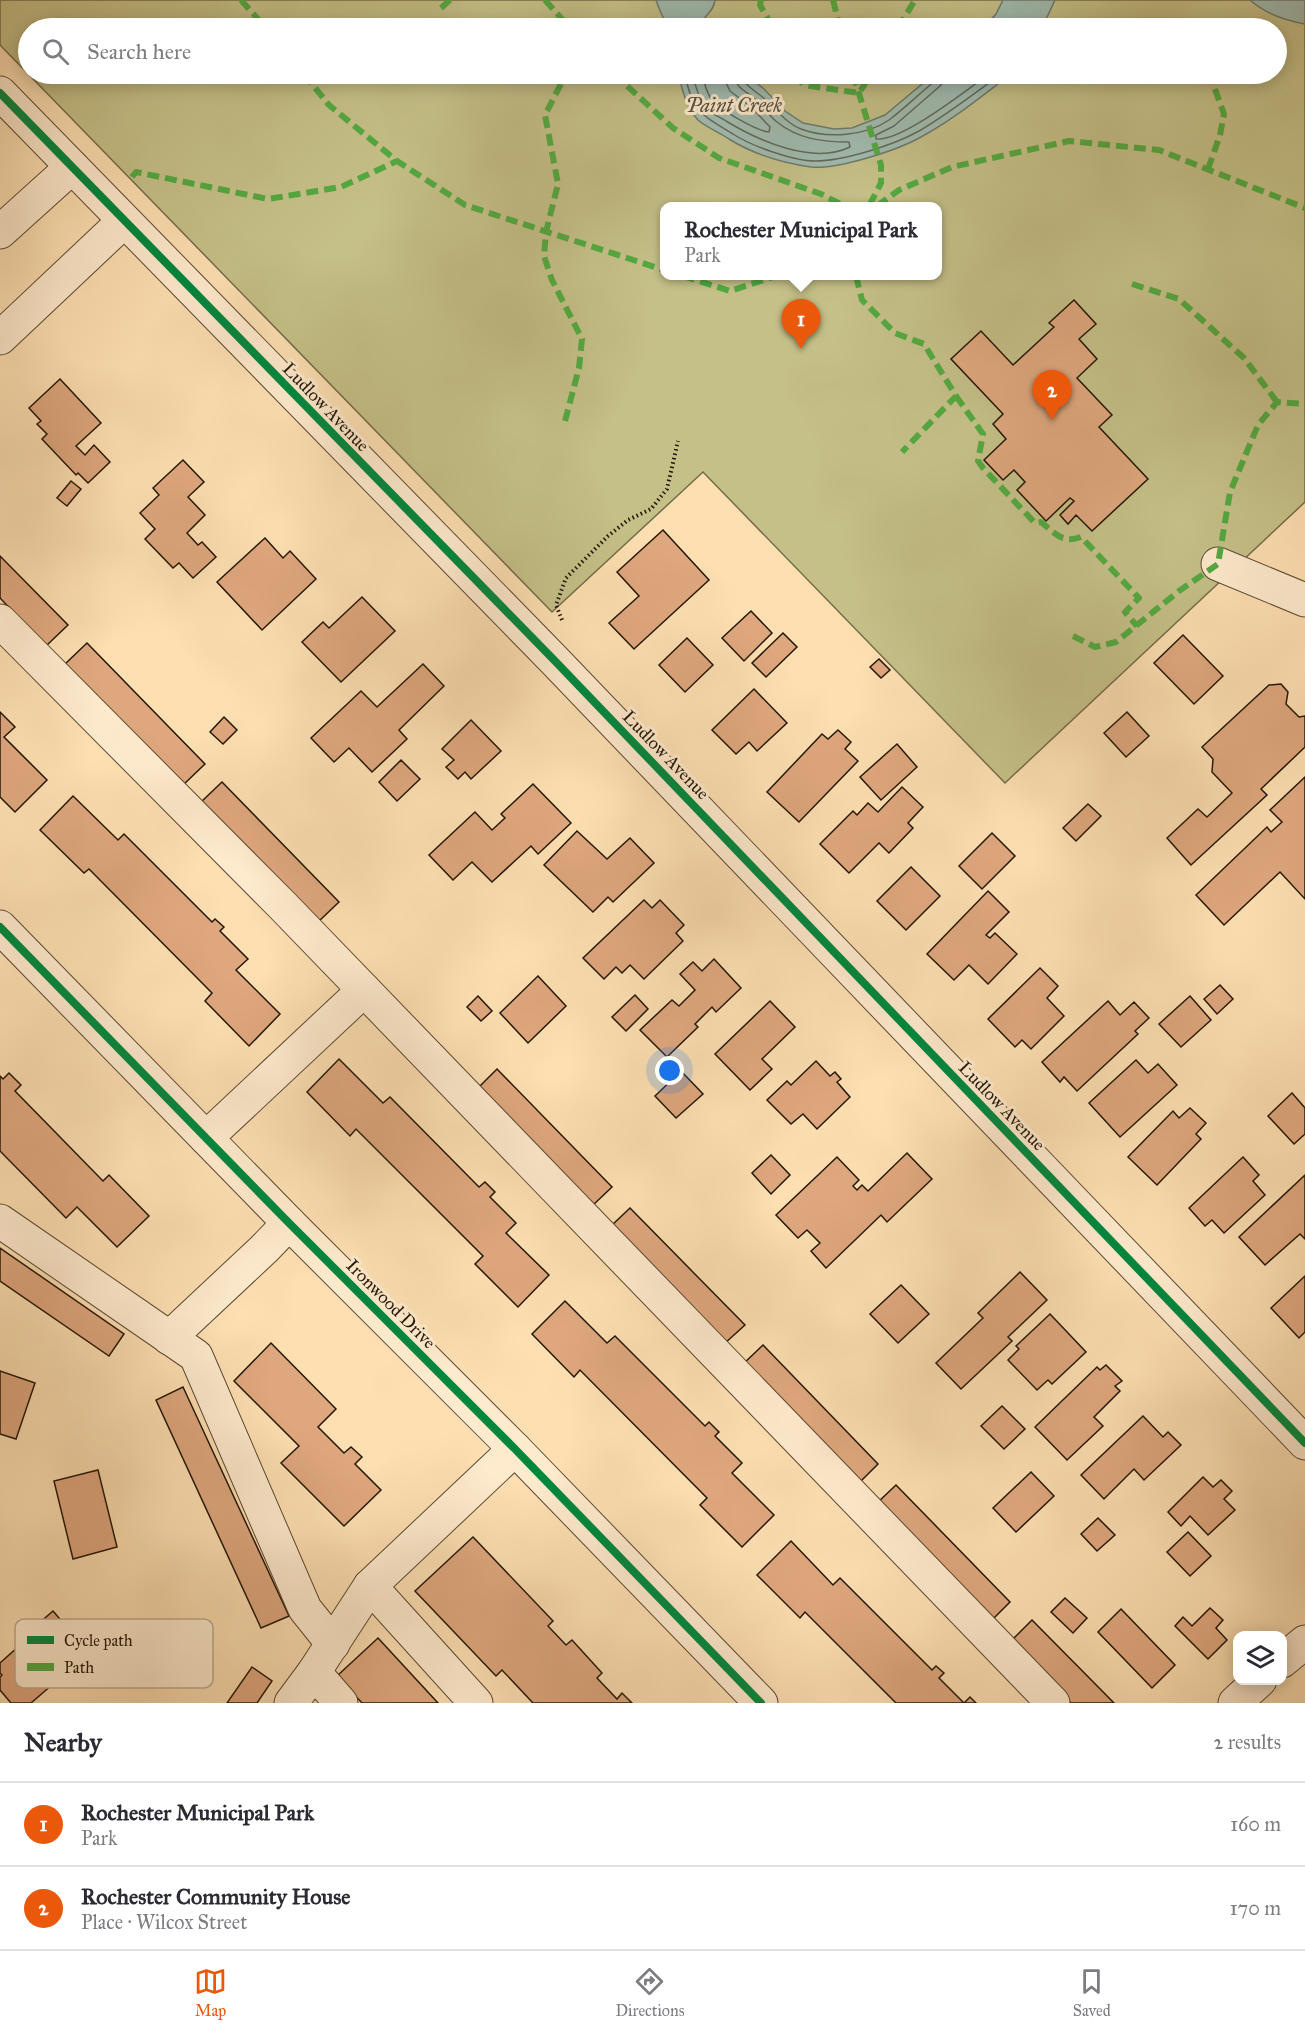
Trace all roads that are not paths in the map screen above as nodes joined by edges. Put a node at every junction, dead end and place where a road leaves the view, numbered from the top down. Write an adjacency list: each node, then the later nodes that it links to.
1 (0, 93): 2 (street, Ludlow Avenue)
2 (72, 167): 3 (street, Ludlow Avenue); 4 (street)
3 (124, 220): 5 (street); 15 (street, Ludlow Avenue)
4 (0, 232)
5 (0, 338)
6 (1218, 564): 7 (street)
7 (1305, 600)
8 (0, 621): 10 (street)
9 (0, 927): 11 (street, Ironwood Drive)
10 (364, 990): 11 (street); 27 (street)
11 (206, 1138): 13 (street, Ironwood Drive)
12 (0, 1221): 14 (street)
13 (288, 1223): 14 (street); 16 (street, Ironwood Drive)
14 (169, 1338): 19 (street)
15 (1305, 1443)
16 (515, 1449): 17 (street); 26 (street, Ironwood Drive)
17 (370, 1586): 19 (street); 25 (street)
18 (1305, 1642): 20 (street)
19 (333, 1644): 21 (street)
20 (1287, 1657)
21 (314, 1672): 23 (street); 24 (street)
22 (1255, 1685): 28 (street)
23 (291, 1703)
24 (341, 1703)
25 (476, 1703)
26 (760, 1703)
27 (1053, 1703)
28 (1235, 1703)

